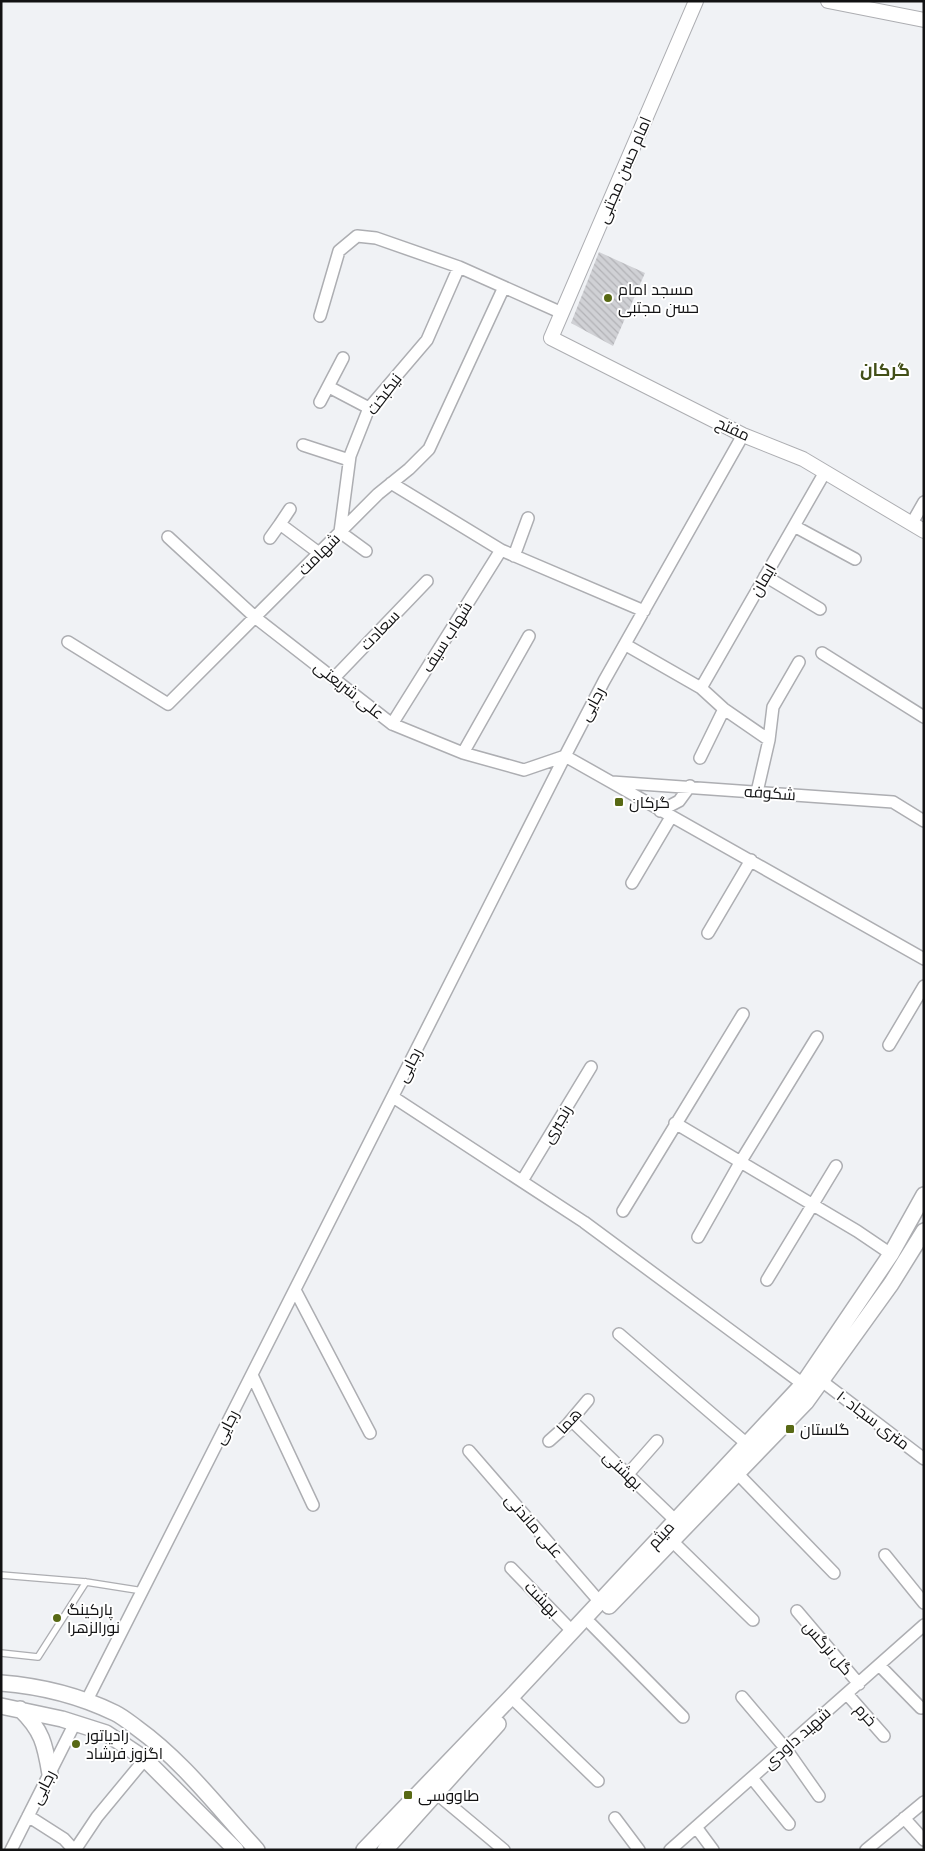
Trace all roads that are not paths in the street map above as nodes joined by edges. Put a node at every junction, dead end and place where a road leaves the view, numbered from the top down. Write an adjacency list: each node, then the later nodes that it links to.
1 (696, 1): 6 (street, امام حسن مجتبی)
2 (828, 1): 3 (street)
3 (924, 20)
4 (459, 267): 5 (street); 7 (street); 12 (street, نیکبخت)
5 (504, 287): 6 (street); 17 (street, شهامت)
6 (562, 313): 8 (street, امام حسن مجتبی)
7 (320, 316)
8 (552, 338): 13 (street, مفتح)
9 (343, 358): 10 (street)
10 (329, 387): 11 (street); 12 (street)
11 (320, 402)
12 (370, 408): 15 (street, نیکبخت)
13 (743, 435): 16 (street, مفتح); 35 (street, رجایی)
14 (303, 445): 15 (street)
15 (349, 460): 24 (street, نیکبخت)
16 (825, 472): 22 (street, ایمان); 23 (street, مفتح)
17 (391, 483): 24 (street, شهامت); 27 (street)
18 (924, 502): 23 (street, مفتح)
19 (290, 509): 21 (street)
20 (528, 518): 30 (street)
21 (280, 524): 26 (street); 29 (street)
22 (794, 526): 31 (street); 32 (street, ایمان)
23 (918, 527)
24 (340, 532): 28 (street); 29 (street, شهامت)
25 (168, 537): 36 (street, علی شریعتی)
26 (270, 538)
27 (501, 550): 30 (street); 46 (street, شهاب سیف)
28 (366, 551)
29 (319, 553): 36 (street, شهامت)
30 (514, 556): 35 (street)
31 (855, 560)
32 (765, 576): 34 (street); 43 (street, ایمان)
33 (427, 581): 42 (street, سعادت)
34 (820, 609)
35 (644, 611): 39 (street, رجایی)
36 (256, 618): 38 (street, شهامت); 42 (street, علی شریعتی)
37 (529, 636): 48 (street)
38 (68, 642)
39 (626, 645): 43 (street); 49 (street, رجایی)
40 (822, 653): 45 (street)
41 (799, 662): 47 (street)
42 (334, 678): 46 (street, علی شریعتی)
43 (702, 688): 44 (street)
44 (724, 709): 47 (street); 50 (street)
45 (923, 715)
46 (392, 724): 48 (street, علی شریعتی)
47 (769, 740): 53 (street)
48 (463, 754): 49 (street, علی شریعتی)
49 (565, 756): 51 (street); 66 (street, رجایی)
50 (700, 758)
51 (611, 782): 52 (street, شکوفه); 54 (street)
52 (690, 786): 53 (street, شکوفه); 54 (street)
53 (757, 792): 56 (street, شکوفه)
54 (660, 811): 55 (street)
55 (672, 817): 57 (street); 58 (street)
56 (924, 821)
57 (751, 860): 59 (street); 60 (street)
58 (632, 883)
59 (708, 932)
60 (924, 959)
61 (924, 986): 64 (street)
62 (743, 1014): 67 (street)
63 (817, 1037): 68 (street)
64 (889, 1045)
65 (592, 1067): 70 (street, رنجبری)
66 (393, 1097): 70 (street); 78 (street, رجایی)
67 (675, 1122): 68 (street); 73 (street)
68 (741, 1162): 72 (street); 75 (street)
69 (836, 1166): 72 (street)
70 (522, 1181): 82 (street)
71 (924, 1194): 76 (main road, میثم)
72 (812, 1204): 76 (street); 77 (street)
73 (623, 1211)
74 (924, 1231): 81 (main road, میثم)
75 (698, 1238)
76 (891, 1254): 82 (main road, میثم)
77 (767, 1280)
78 (295, 1290): 80 (street, رجایی); 85 (street)
79 (619, 1334): 88 (street)
80 (252, 1375): 93 (street); 101 (street, رجایی)
81 (823, 1382): 90 (street, ۱۰ متری سجاد); 91 (main road, میثم)
82 (803, 1384): 88 (main road, میثم)
83 (588, 1400): 84 (street, هما)
84 (571, 1420): 87 (street, هما); 92 (street, بهشتی)
85 (370, 1433)
86 (657, 1441): 92 (street)
87 (549, 1442)
88 (747, 1444): 94 (main road, میثم)
89 (469, 1451): 102 (street, علی ماندنی)
90 (924, 1459)
91 (737, 1473): 95 (main road, میثم); 98 (street)
92 (628, 1474): 94 (street, بهشتی)
93 (313, 1505)
94 (674, 1520): 102 (main road, میثم)
95 (672, 1541): 105 (street); 106 (main road, میثم)
96 (885, 1555): 103 (street)
97 (511, 1568): 108 (street, بهشت)
98 (834, 1573)
99 (1, 1575): 100 (lane)
100 (86, 1582): 101 (lane); 109 (lane)
101 (143, 1591): 116 (street, رجایی)
102 (599, 1601): 108 (main road, میثم)
103 (924, 1603)
104 (797, 1612): 112 (street, گل نرگس)
105 (753, 1620)
106 (591, 1624): 115 (main road, میثم); 120 (street)
107 (924, 1625): 110 (street, شهید داودی)
108 (572, 1631): 115 (main road, میثم)
109 (1, 1653)
110 (879, 1665): 112 (street, شهید داودی); 119 (street)
111 (1, 1683): 116 (main road)
112 (859, 1684): 113 (street, شهید داودی)
113 (847, 1694): 122 (street, خرم); 123 (street, شهید داودی)
114 (742, 1697): 123 (street)
115 (514, 1700): 127 (street); 128 (main road, میثم); 141 (main road, میثم)
116 (86, 1702): 121 (main road); 140 (main road)
117 (1, 1706): 118 (main road)
118 (18, 1708): 121 (main road); 125 (main road)
119 (922, 1708)
120 (684, 1717)
121 (75, 1724): 124 (main road); 125 (street, رجایی)
122 (884, 1736)
123 (786, 1749): 126 (street, شهید داودی); 129 (street)
124 (145, 1759): 138 (street); 139 (main road)
125 (50, 1774): 131 (street, رجایی)
126 (752, 1778): 134 (street); 135 (street, شهید داودی)
127 (598, 1781)
128 (437, 1794): 142 (main road, میثم); 143 (street)
129 (820, 1796)
130 (924, 1802): 133 (street)
131 (28, 1816): 137 (street, رجایی); 138 (street)
132 (615, 1818): 144 (street)
133 (904, 1818): 136 (street); 147 (street)
134 (789, 1824)
135 (696, 1827): 145 (street, شهید داودی); 146 (street)
136 (924, 1840)
137 (11, 1850)
138 (75, 1850)
139 (236, 1850)
140 (258, 1850)
141 (364, 1850)
142 (385, 1850)
143 (504, 1850)
144 (639, 1850)
145 (670, 1850)
146 (713, 1850)
147 (866, 1850)

